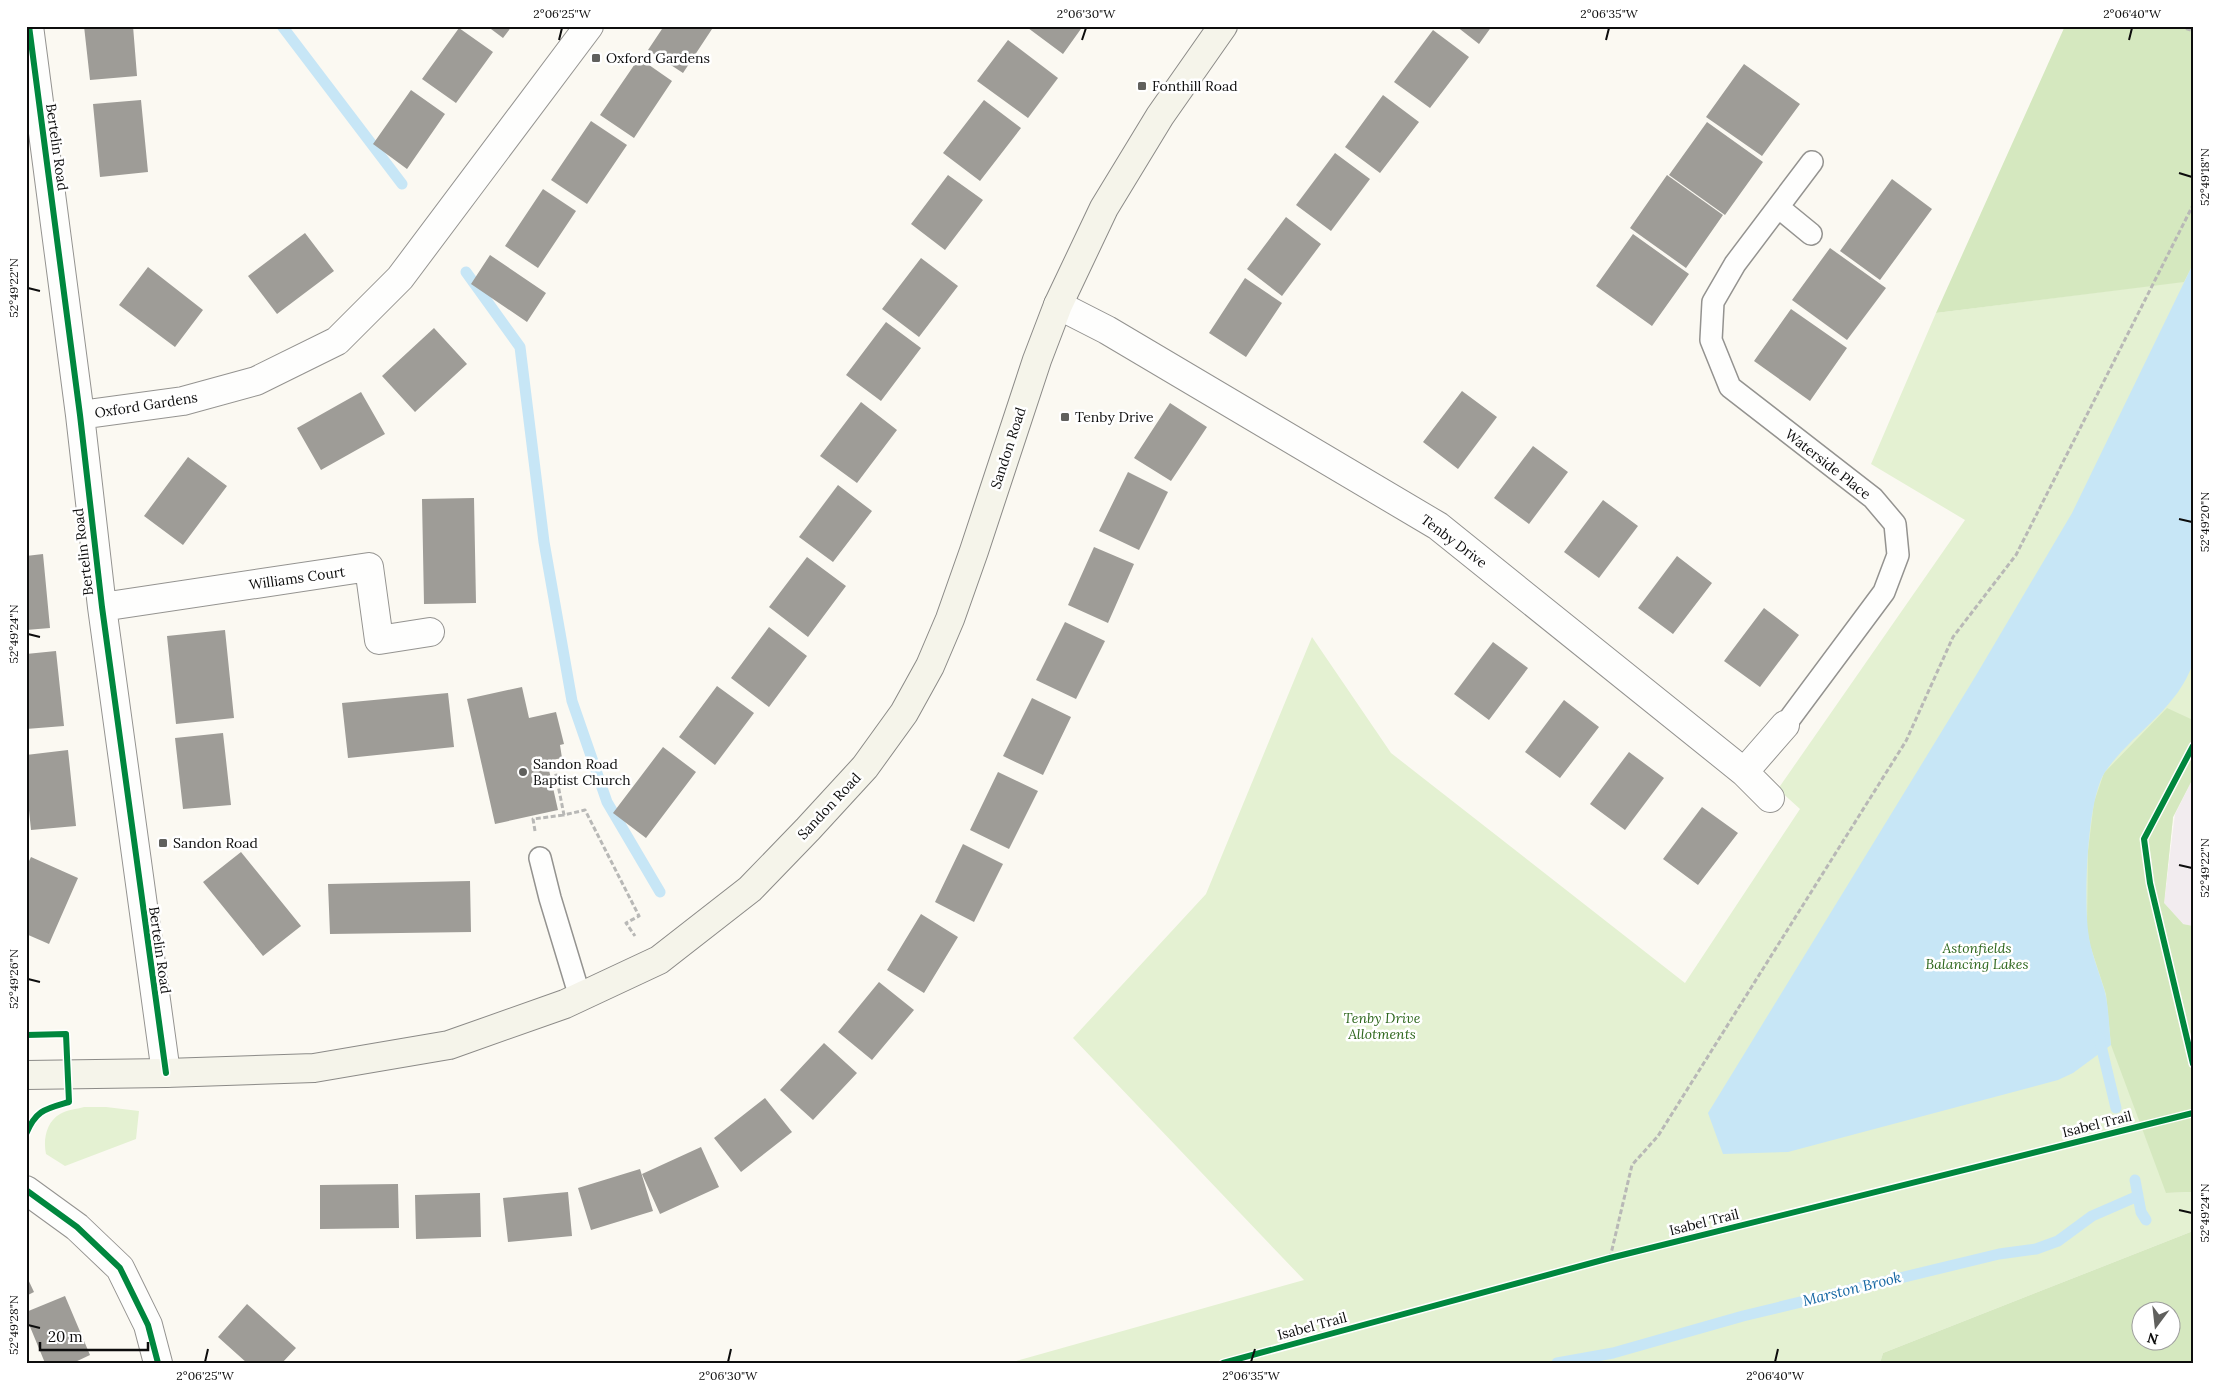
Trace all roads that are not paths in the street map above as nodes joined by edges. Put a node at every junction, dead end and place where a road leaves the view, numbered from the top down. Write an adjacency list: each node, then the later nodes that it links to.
1 (28, 26): 8 (street, Bertelin Road)
2 (589, 26): 8 (street, Oxford Gardens)
3 (1223, 26): 7 (main road, Sandon Road)
4 (1812, 162): 5 (lane, Waterside Place)
5 (1778, 207): 6 (lane); 11 (lane, Waterside Place)
6 (1811, 234)
7 (1058, 305): 12 (street, Tenby Drive); 15 (main road, Sandon Road)
8 (80, 415): 9 (street, Bertelin Road)
9 (102, 607): 10 (street, Williams Court); 16 (street, Bertelin Road)
10 (430, 632)
11 (1785, 725): 12 (street)
12 (1744, 772): 13 (street, Tenby Drive)
13 (1770, 798)
14 (540, 858): 15 (lane)
15 (580, 997): 16 (main road, Sandon Road)
16 (166, 1073): 17 (main road, Sandon Road)
17 (26, 1075)
18 (26, 1190): 19 (street)
19 (158, 1363)

